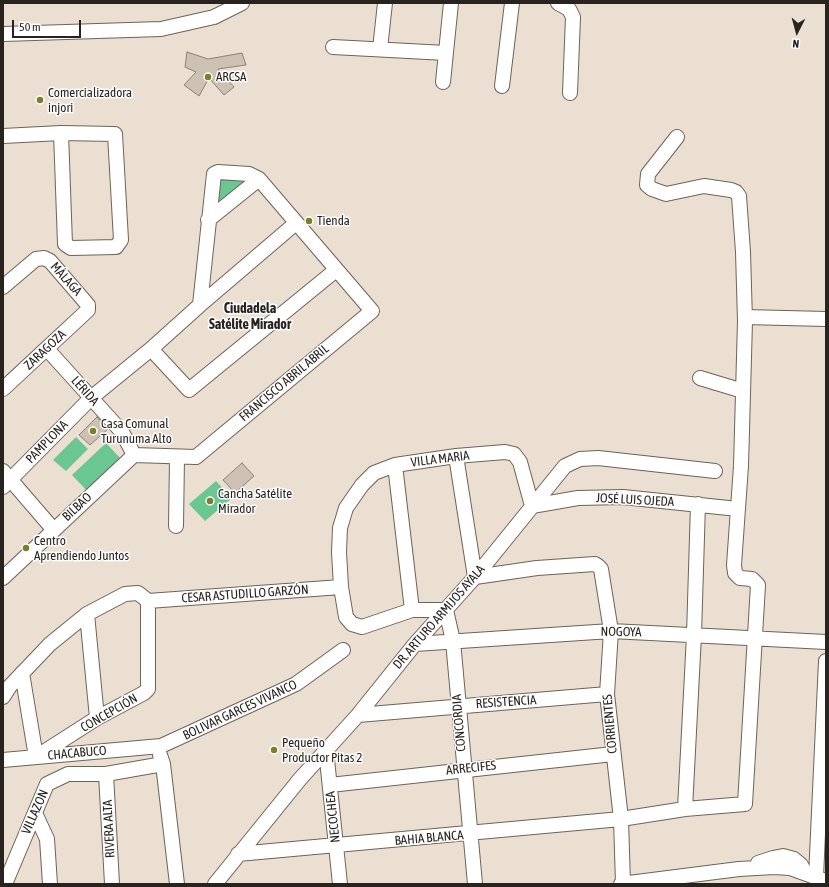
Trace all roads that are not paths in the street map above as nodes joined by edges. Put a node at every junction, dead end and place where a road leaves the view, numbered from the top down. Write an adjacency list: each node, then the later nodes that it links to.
1 (242, 3): 6 (street)
2 (385, 3): 8 (street)
3 (451, 3): 9 (street)
4 (512, 3): 11 (street)
5 (558, 3): 12 (street)
6 (3, 34)
7 (333, 47): 8 (street)
8 (380, 49): 9 (street)
9 (446, 53): 10 (street)
10 (443, 82)
11 (502, 86)
12 (570, 93)
13 (61, 133): 13 (street); 14 (street)
14 (3, 136)
15 (677, 138): 23 (street)
16 (258, 179): 17 (street); 17 (street); 18 (street)
17 (208, 220): 21 (street)
18 (296, 223): 19 (street); 21 (street, PAMPLONA)
19 (336, 270): 26 (street); 33 (street, FRANCISCO ABRIL ABRIL)
20 (3, 287): 22 (street, MÁLAGA)
21 (200, 305): 26 (street, PAMPLONA)
22 (88, 310): 25 (street, ZARAGOZA)
23 (745, 317): 24 (street); 29 (street)
24 (826, 319)
25 (47, 349): 28 (street, ZARAGOZA); 30 (street, LÉRIDA)
26 (151, 349): 30 (street, PAMPLONA)
27 (700, 378): 29 (street)
28 (4, 386)
29 (743, 391): 39 (street)
30 (91, 398): 31 (street, LÉRIDA); 36 (street, PAMPLONA)
31 (134, 455): 33 (street); 41 (street, BILBAO)
32 (456, 456): 34 (street, VILLA MARIA); 38 (street, VILLA MARIA); 42 (street)
33 (177, 457): 40 (street)
34 (395, 465): 44 (street, VILLA MARIA); 46 (street)
35 (715, 471): 38 (street, DR. ARTURO ARMIJOS AYALA)
36 (6, 479): 41 (street)
37 (698, 504): 38 (street, JOSÉ LUIS OJEDA); 39 (street, JOSÉ LUIS OJEDA); 50 (street)
38 (532, 506): 42 (street, DR. ARTURO ARMIJOS AYALA)
39 (738, 510): 51 (street)
40 (176, 526)
41 (53, 529): 43 (street, BILBAO)
42 (475, 577): 47 (street, DR. ARTURO ARMIJOS AYALA); 49 (street, CORRIENTES)
43 (3, 578)
44 (341, 587): 45 (street, CESAR ASTUDILLO GARZÓN); 46 (street, VILLA MARIA)
45 (148, 601): 48 (street); 62 (street, CONCEPCIÓN)
46 (412, 610): 47 (street)
47 (446, 610): 52 (street, CONCORDIA); 54 (street, DR. ARTURO ARMIJOS AYALA)
48 (87, 614): 57 (street); 62 (street)
49 (611, 631): 50 (street, NOGOYA); 52 (street, NOGOYA); 58 (street, CORRIENTES)
50 (694, 635): 51 (street, NOGOYA); 72 (street)
51 (755, 638): 53 (street, NOGOYA); 72 (street, BAHIA BLANCA)
52 (453, 641): 54 (street, NOGOYA); 60 (street, CONCORDIA)
53 (826, 642)
54 (415, 644): 61 (street, DR. ARTURO ARMIJOS AYALA)
55 (343, 650): 63 (street, BOLIVAR GARCES VIVANCO)
56 (826, 661): 78 (street)
57 (22, 673): 59 (street); 66 (street)
58 (607, 694): 60 (street, RESISTENCIA); 65 (street, CORRIENTES)
59 (3, 697)
60 (458, 705): 61 (street, RESISTENCIA); 69 (street, CONCORDIA)
61 (358, 715): 64 (street, DR. ARTURO ARMIJOS AYALA)
62 (97, 718): 66 (street, CONCEPCIÓN)
63 (151, 746): 66 (street, CHACABUCO); 68 (street)
64 (326, 750): 71 (street, NECOCHEA); 77 (street, DR. ARTURO ARMIJOS AYALA)
65 (613, 754): 69 (street, ARRECIFES); 74 (street, CORRIENTES)
66 (36, 757): 67 (street, CHACABUCO)
67 (3, 760)
68 (163, 764): 70 (street, VILLAZON); 82 (street)
69 (463, 769): 71 (street, ARRECIFES); 75 (street, CONCORDIA)
70 (106, 774): 73 (street, VILLAZON); 81 (street, RIVERA ALTA)
71 (330, 785): 76 (street, NECOCHEA)
72 (686, 809): 74 (street, BAHIA BLANCA)
73 (35, 813): 79 (street, VILLAZON); 80 (street)
74 (621, 819): 75 (street, BAHIA BLANCA); 86 (street, CORRIENTES)
75 (470, 834): 76 (street, BAHIA BLANCA); 85 (street, CONCORDIA)
76 (336, 846): 77 (street, BAHIA BLANCA); 84 (street, NECOCHEA)
77 (238, 854): 83 (street, DR. ARTURO ARMIJOS AYALA)
78 (816, 877): 86 (street)
79 (5, 884)
80 (50, 884)
81 (112, 884)
82 (177, 884)
83 (215, 884)
84 (340, 884)
85 (475, 884)
86 (622, 884)

